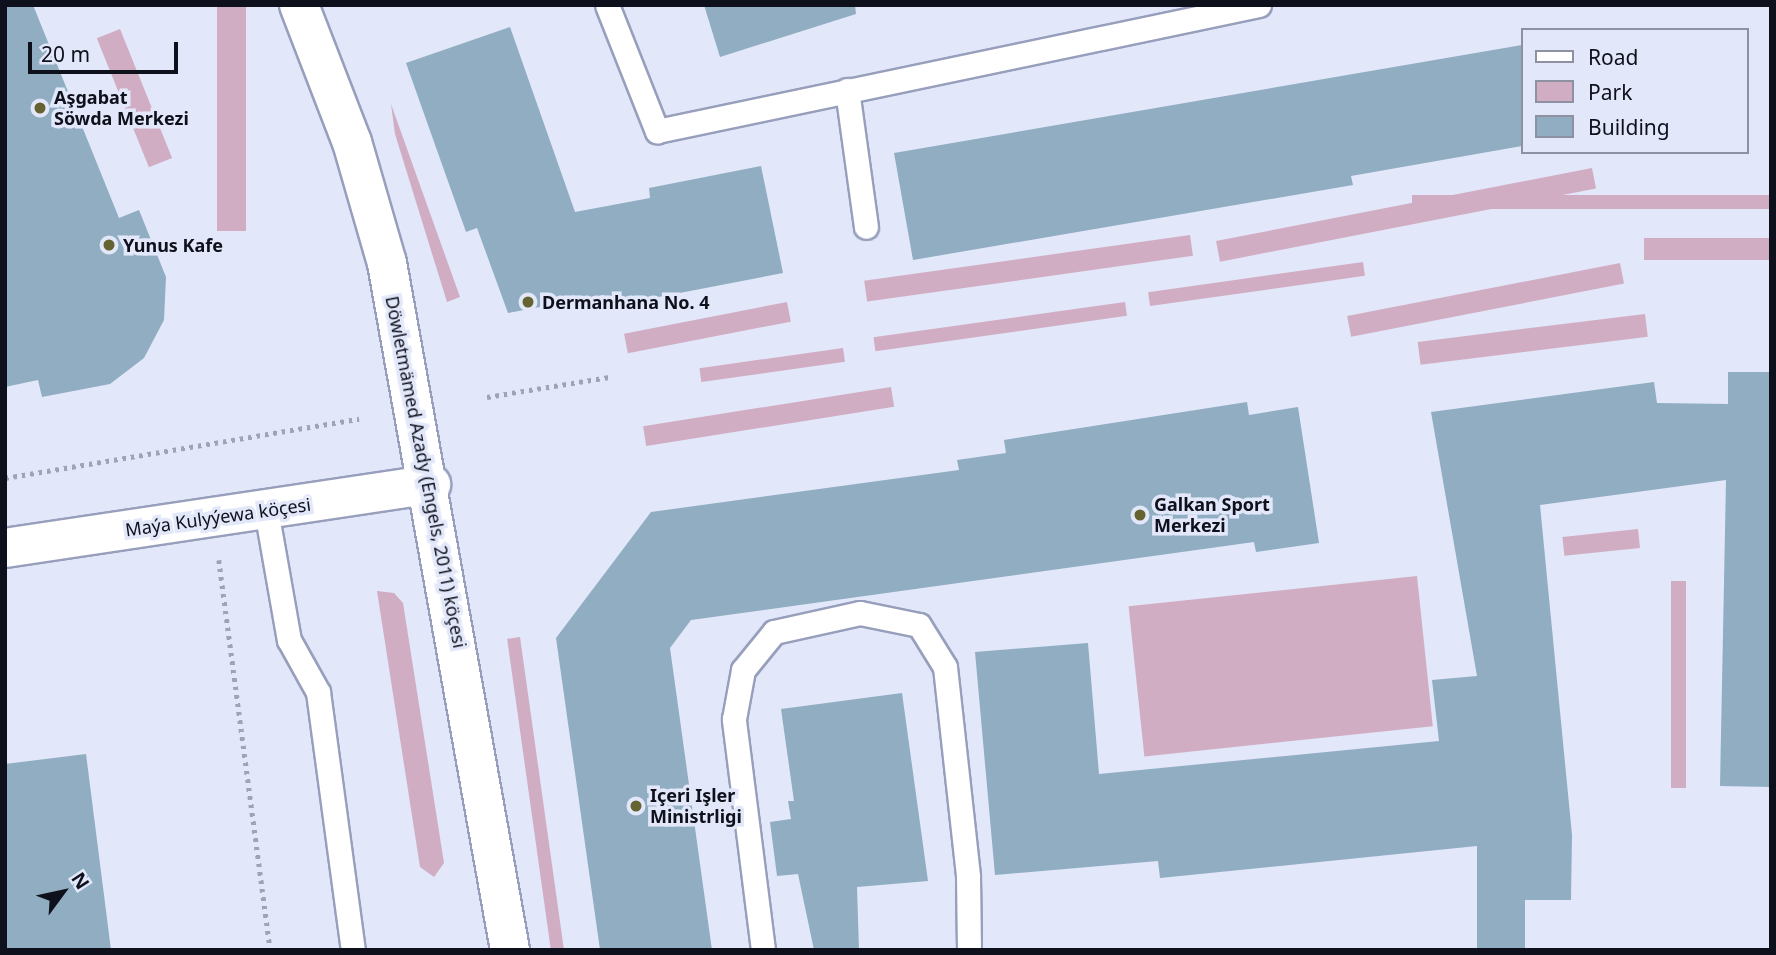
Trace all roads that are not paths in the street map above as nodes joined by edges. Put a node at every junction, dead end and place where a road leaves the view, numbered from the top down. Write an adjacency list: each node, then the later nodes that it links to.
1 (299, 5): 6 (street, Döwletmämed Azady (Engels, 2011) köçesi)
2 (607, 5): 4 (lane)
3 (1247, 6): 4 (lane)
4 (847, 90): 5 (lane)
5 (866, 227)
6 (432, 484): 7 (street, Maýa Kulyýewa köçesi); 10 (street, Döwletmämed Azady (Engels, 2011) köçesi)
7 (266, 510): 8 (street, Maýa Kulyýewa köçesi); 9 (lane)
8 (5, 548)
9 (353, 950)
10 (510, 950)
11 (763, 950): 12 (lane)
12 (969, 950)

